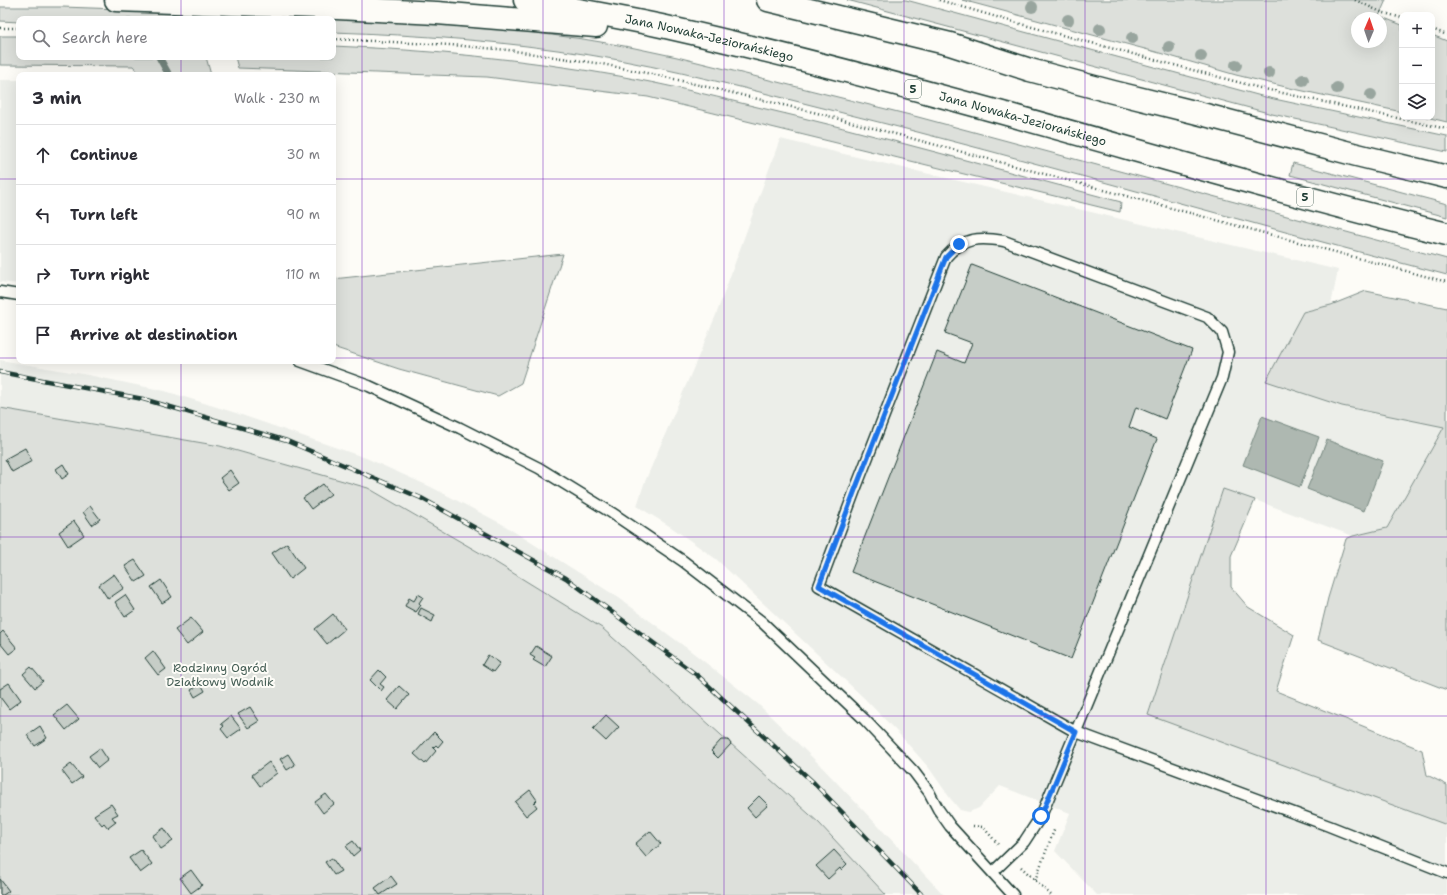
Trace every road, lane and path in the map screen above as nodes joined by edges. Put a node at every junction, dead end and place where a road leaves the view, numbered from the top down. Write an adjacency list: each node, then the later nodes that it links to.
1 (116, 0): 7 (main road)
2 (525, 0): 7 (main road, Jana Nowaka-Jeziorańskiego / 5)
3 (768, 0): 14 (main road)
4 (939, 0): 13 (path)
5 (1355, 0): 6 (path)
6 (1399, 17)
7 (660, 26): 15 (main road, Jana Nowaka-Jeziorańskiego / 5)
8 (0, 28): 9 (path)
9 (16, 28)
10 (1435, 31): 11 (path)
11 (1447, 35)
12 (336, 39): 16 (path)
13 (1447, 129)
14 (1447, 177)
15 (1447, 234)
16 (1447, 282)
17 (0, 292): 18 (lane)
18 (16, 294)
19 (308, 364): 22 (lane)
20 (1076, 732): 20 (lane); 22 (lane); 23 (lane)
21 (1057, 824): 24 (path)
22 (993, 872): 25 (lane)
23 (1447, 873)
24 (1035, 880)
25 (1013, 895)

